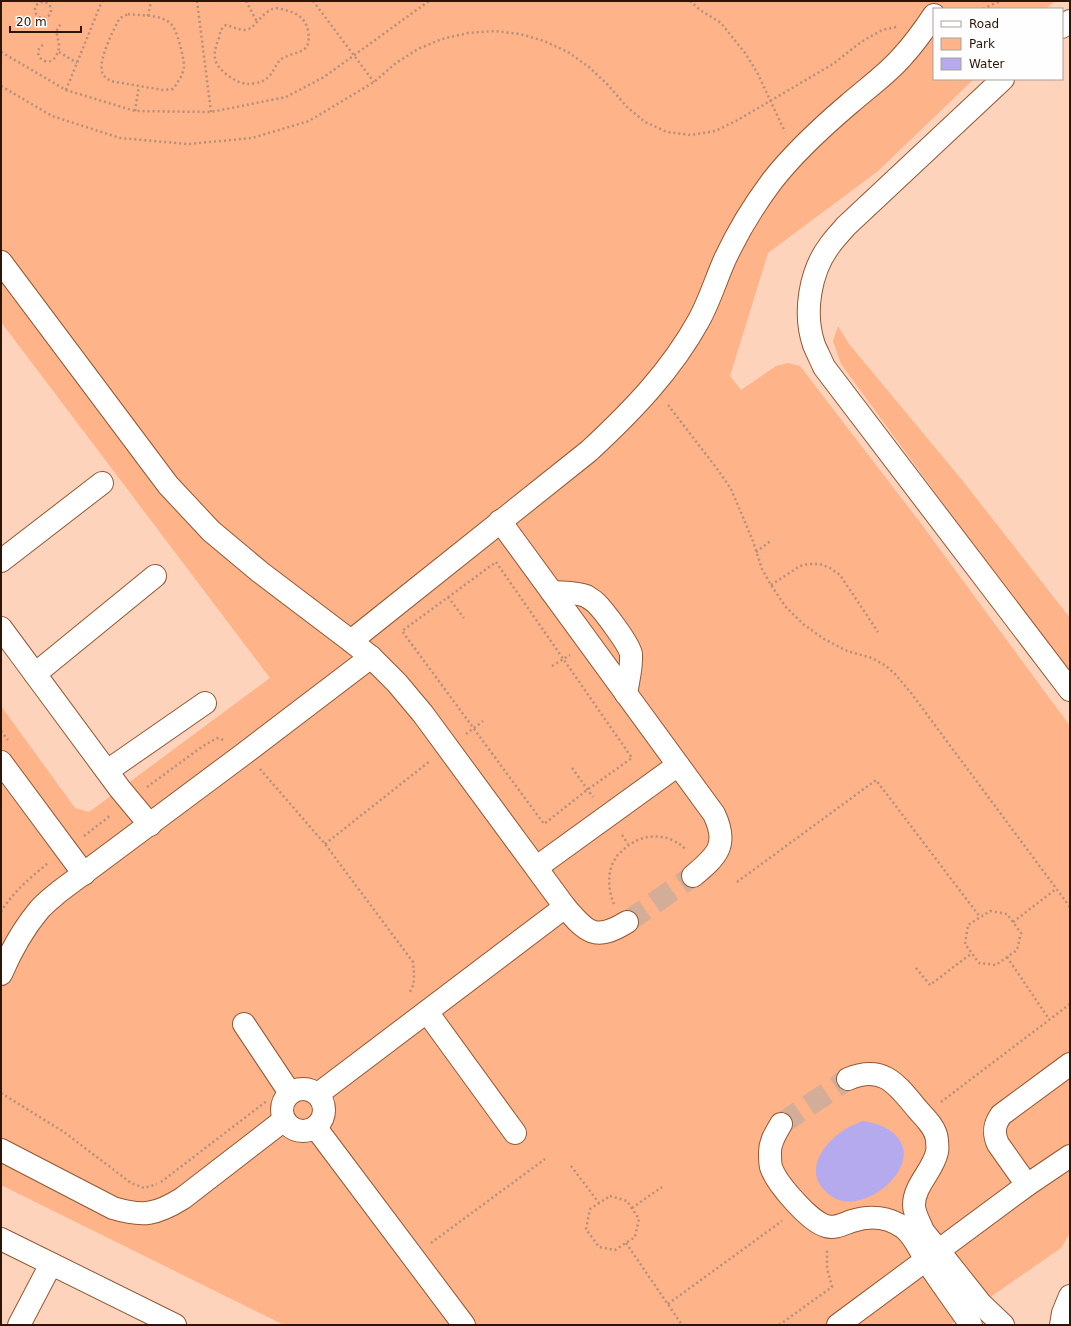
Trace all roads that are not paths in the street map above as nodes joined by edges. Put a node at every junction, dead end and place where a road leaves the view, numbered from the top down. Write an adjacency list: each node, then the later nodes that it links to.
1 (933, 17): 5 (street)
2 (1002, 80): 13 (street)
3 (1, 262): 10 (street)
4 (102, 483): 6 (street)
5 (500, 521): 8 (street); 10 (street)
6 (1, 561)
7 (156, 576): 12 (street)
8 (552, 592): 14 (street); 14 (street)
9 (1, 628): 12 (street)
10 (351, 641): 11 (street)
11 (371, 658): 19 (street); 20 (street)
12 (35, 674): 18 (street)
13 (1070, 690)
14 (626, 694): 17 (street)
15 (205, 703): 18 (street)
16 (1, 762): 22 (street)
17 (678, 765): 20 (street); 21 (street)
18 (108, 771): 19 (street)
19 (150, 825): 22 (street)
20 (537, 867): 23 (street)
21 (697, 873)
22 (84, 874): 25 (street)
23 (565, 907): 24 (street); 26 (street)
24 (625, 923)
25 (1, 974)
26 (427, 1012): 31 (street); 35 (street)
27 (244, 1024): 30 (street)
28 (1070, 1064): 38 (street)
29 (848, 1080): 40 (street)
30 (290, 1093): 31 (street); 32 (street)
31 (318, 1094): 34 (street)
32 (284, 1120): 34 (street); 36 (street)
33 (781, 1124): 40 (street)
34 (316, 1128): 46 (street)
35 (514, 1133)
36 (1, 1150)
37 (1070, 1156): 38 (street)
38 (1027, 1185): 40 (street)
39 (1, 1239): 41 (street)
40 (933, 1256): 43 (street); 47 (street); 48 (street)
41 (51, 1264): 44 (street); 45 (street)
42 (1070, 1296): 49 (street)
43 (996, 1323)
44 (19, 1325)
45 (174, 1325)
46 (464, 1325)
47 (838, 1325)
48 (971, 1325)
49 (1060, 1325)

